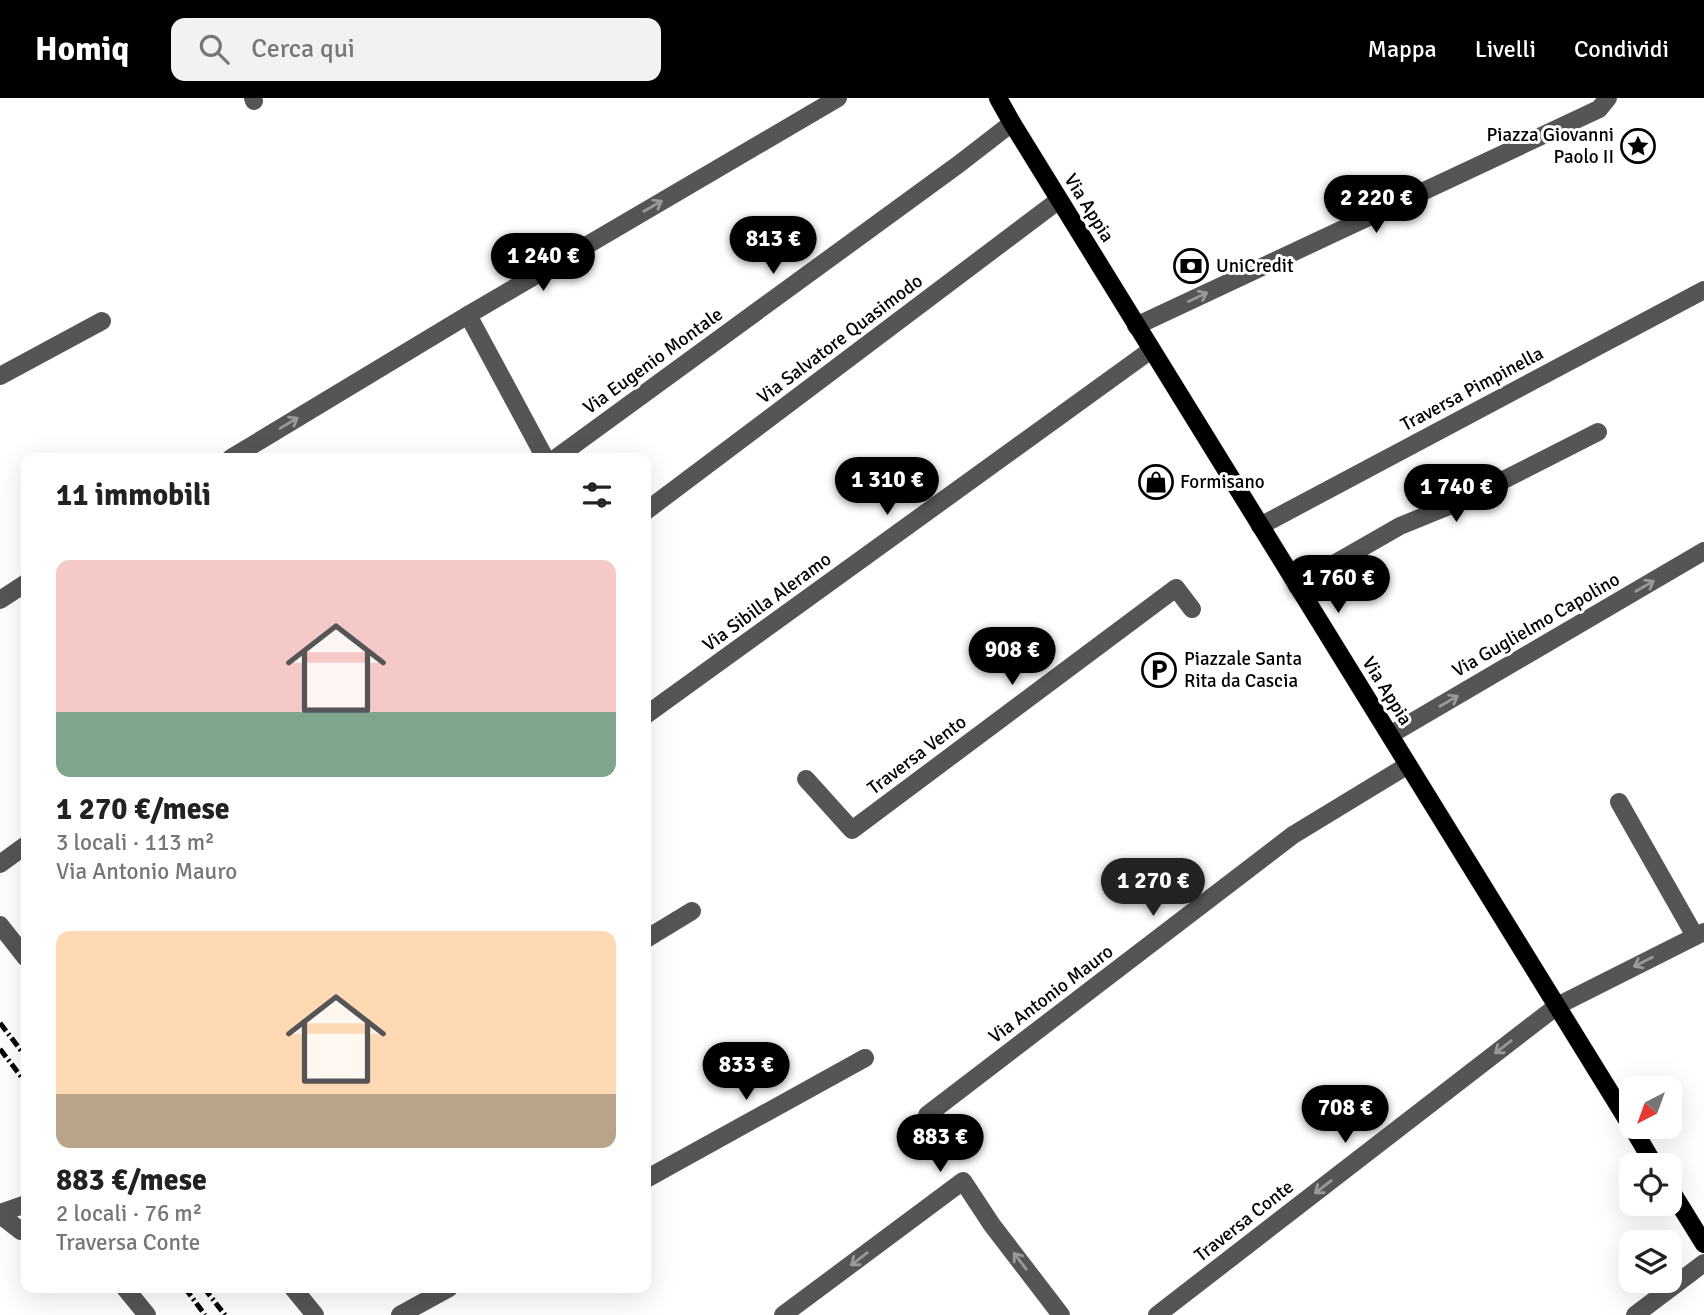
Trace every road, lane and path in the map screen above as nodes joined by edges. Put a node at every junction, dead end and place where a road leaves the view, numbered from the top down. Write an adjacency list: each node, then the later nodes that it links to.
1 (838, 98): 7 (street, one-way to 1)
2 (998, 98): 4 (main road, Via Appia)
3 (1600, 102): 9 (street, one-way to 3)
4 (1012, 123): 5 (main road, Via Appia); 15 (street, Via Eugenio Montale)
5 (1059, 200): 9 (main road, Via Appia); 16 (street, Via Salvatore Quasimodo)
6 (1704, 290): 17 (street, Traversa Pimpinella)
7 (468, 314): 13 (street, one-way to 7); 14 (street)
8 (102, 321): 11 (street)
9 (1136, 326): 10 (main road, Via Appia)
10 (1151, 349): 17 (main road, Via Appia); 23 (street, Via Sibilla Aleramo)
11 (0, 376)
12 (1598, 432): 19 (street)
13 (239, 453)
14 (542, 453)
15 (563, 453)
16 (651, 507)
17 (1260, 526): 19 (main road, Via Appia)
18 (1704, 551): 24 (street, Via Guglielmo Capolino, one-way to 18)
19 (1297, 585): 24 (main road, Via Appia)
20 (21, 586): 21 (street)
21 (0, 600)
22 (1192, 609): 26 (street, Traversa Vento)
23 (651, 711)
24 (1390, 736): 25 (main road, Via Appia)
25 (1408, 765): 35 (main road, Via Appia); 38 (street, Via Antonio Mauro)
26 (806, 779)
27 (1619, 802): 32 (street)
28 (21, 849): 29 (street)
29 (0, 864)
30 (692, 911): 33 (street)
31 (0, 925): 34 (street)
32 (1699, 934): 35 (street, Traversa Conte, one-way to 35)
33 (651, 936)
34 (21, 952)
35 (1557, 1006): 37 (main road, Via Appia); 54 (street, Traversa Conte, one-way to 54)
36 (865, 1058): 39 (street)
37 (1619, 1107)
38 (927, 1115)
39 (651, 1176)
40 (21, 1206): 42 (street)
41 (1682, 1208): 44 (main road)
42 (0, 1214): 43 (street)
43 (21, 1230)
44 (1704, 1244)
45 (1704, 1263): 55 (street)
46 (129, 1293): 49 (street)
47 (297, 1293): 50 (street)
48 (440, 1293): 51 (street)
49 (147, 1315)
50 (315, 1315)
51 (400, 1315)
52 (783, 1315): 53 (street, one-way to 52)
53 (1061, 1315)
54 (1157, 1315)
55 (1634, 1315)

